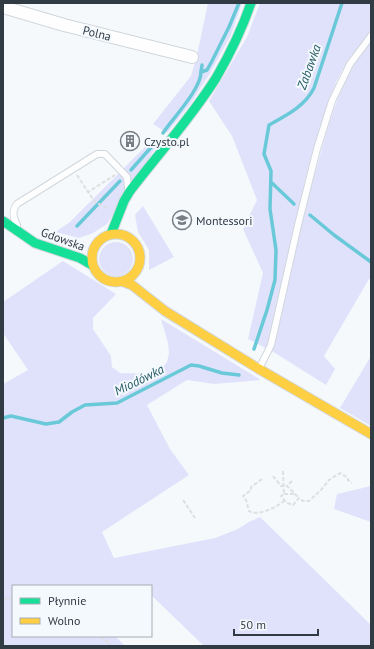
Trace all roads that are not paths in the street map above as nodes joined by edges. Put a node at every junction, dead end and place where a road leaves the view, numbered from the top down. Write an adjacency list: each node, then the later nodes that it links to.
1 (251, 3): 5 (main road)
2 (3, 7): 4 (street, Polna)
3 (371, 36): 22 (lane)
4 (192, 56)
5 (148, 170): 6 (main road); 7 (main road)
6 (126, 198): 10 (lane); 11 (main road)
7 (134, 204)
8 (5, 222): 10 (main road, Gdowska); 16 (main road, Gdowska)
9 (129, 229): 12 (main road)
10 (25, 231): 13 (main road, Gdowska)
11 (111, 234): 12 (main road); 14 (main road)
12 (134, 242): 17 (main road)
13 (64, 243)
14 (97, 243): 15 (main road, Gdowska); 16 (main road)
15 (86, 244)
16 (92, 264): 19 (main road)
17 (139, 267): 18 (main road); 19 (main road)
18 (146, 279)
19 (124, 282): 21 (main road)
20 (155, 292): 21 (main road)
21 (184, 322): 22 (main road)
22 (259, 369): 23 (main road)
23 (371, 434)

